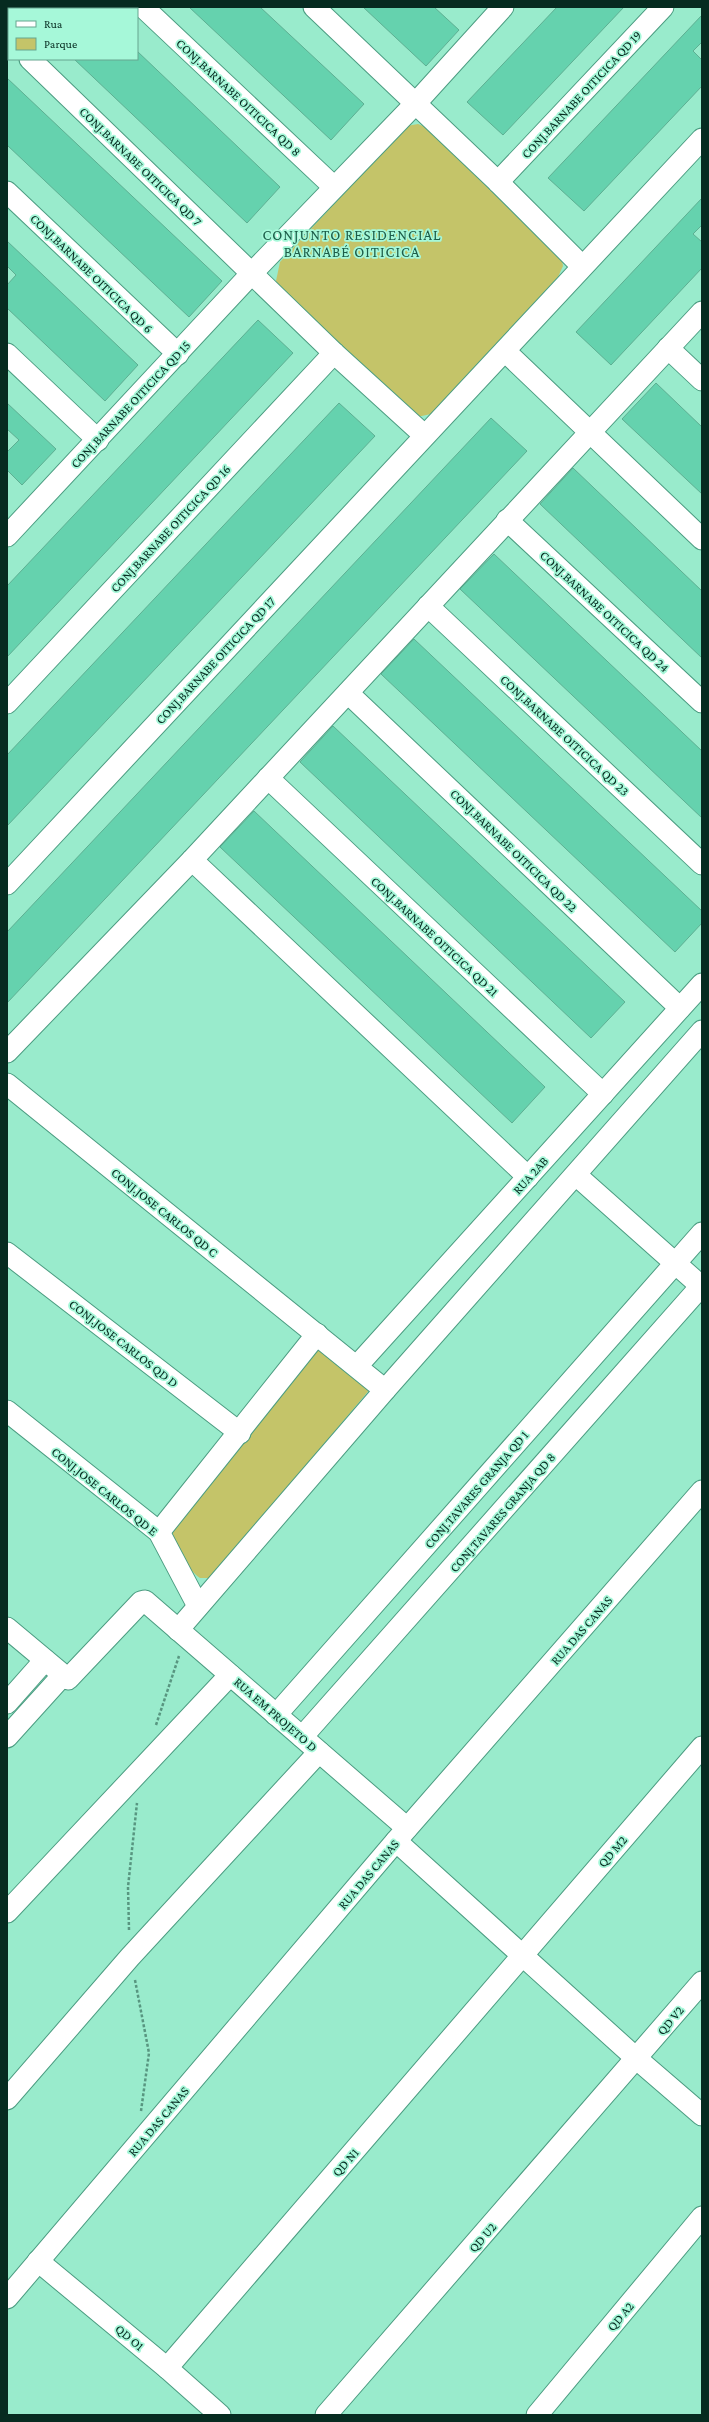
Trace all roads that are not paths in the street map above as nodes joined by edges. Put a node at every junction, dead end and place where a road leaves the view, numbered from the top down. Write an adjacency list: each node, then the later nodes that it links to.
1 (143, 7): 9 (street, CONJ.BARNABE OITICICA QD 8)
2 (314, 7): 6 (street)
3 (663, 7): 8 (street, CONJ.BARNABE OITICICA QD 19)
4 (493, 10): 6 (street, CONJ.BARNABE OITICICA QD 15)
5 (31, 60): 12 (street, CONJ.BARNABE OITICICA QD 7)
6 (416, 104): 8 (street); 9 (street, CONJ.BARNABE OITICICA QD 15)
7 (702, 139): 11 (street, CONJ.BARNABE OITICICA QD 17)
8 (498, 182): 11 (street)
9 (334, 187): 12 (street, CONJ.BARNABE OITICICA QD 15)
10 (7, 192): 18 (street, CONJ.BARNABE OITICICA QD 6)
11 (582, 266): 15 (street, CONJ.BARNABE OITICICA QD 17)
12 (253, 272): 16 (street, CONJ.BARNABE OITICICA QD 7); 18 (street, CONJ.BARNABE OITICICA QD 15)
13 (702, 312): 14 (street)
14 (668, 348): 19 (street); 20 (street)
15 (505, 351): 20 (street); 21 (street, CONJ.BARNABE OITICICA QD 17)
16 (334, 353): 21 (street, CONJ.BARNABE OITICICA QD 7); 29 (street, CONJ.BARNABE OITICICA QD 16)
17 (7, 354): 22 (street)
18 (178, 354): 22 (street, CONJ.BARNABE OITICICA QD 15)
19 (702, 380)
20 (589, 432): 23 (street); 25 (street)
21 (424, 435): 33 (street, CONJ.BARNABE OITICICA QD 17)
22 (98, 440): 24 (street, CONJ.BARNABE OITICICA QD 15)
23 (507, 520): 26 (street); 28 (street, CONJ.BARNABE OITICICA QD 24)
24 (9, 529)
25 (702, 539)
26 (428, 606): 27 (street); 32 (street, CONJ.BARNABE OITICICA QD 23)
27 (348, 692): 30 (street); 35 (street, CONJ.BARNABE OITICICA QD 22)
28 (702, 702)
29 (7, 703)
30 (268, 778): 31 (street); 39 (street, CONJ.BARNABE OITICICA QD 21)
31 (192, 860): 37 (street); 41 (street)
32 (702, 864)
33 (7, 884)
34 (702, 984): 35 (street, RUA 2AB)
35 (680, 1008): 39 (street, RUA 2AB)
36 (702, 1031): 40 (street)
37 (7, 1052)
38 (9, 1090): 46 (street, CONJ.JOSE CARLOS QD C)
39 (603, 1094): 41 (street, RUA 2AB)
40 (576, 1175): 44 (street); 48 (street)
41 (528, 1177): 47 (street, RUA 2AB)
42 (702, 1233): 44 (street, CONJ.TAVARES GRANJA QD 1)
43 (7, 1253): 50 (street, CONJ.JOSE CARLOS QD D)
44 (675, 1263): 45 (street); 60 (street, CONJ.TAVARES GRANJA QD 1)
45 (702, 1286): 62 (street, CONJ.TAVARES GRANJA QD 8)
46 (317, 1334): 47 (street, CONJ.JOSE CARLOS QD C); 50 (street)
47 (357, 1366): 48 (street, CONJ.JOSE CARLOS QD C)
48 (385, 1390): 53 (street)
49 (7, 1411): 52 (street, CONJ.JOSE CARLOS QD E)
50 (240, 1433): 52 (street)
51 (702, 1490): 65 (street, RUA DAS CANAS)
52 (159, 1532): 53 (street, CONJ.JOSE CARLOS QD E)
53 (198, 1606): 55 (street)
54 (7, 1628): 56 (street)
55 (182, 1633): 57 (street, RUA EM PROJETO D); 58 (street, RUA EM PROJETO D)
56 (44, 1660): 57 (street); 59 (street)
57 (62, 1675): 61 (street)
58 (230, 1675): 60 (street, RUA EM PROJETO D); 66 (street)
59 (7, 1703)
60 (276, 1715): 62 (street, RUA EM PROJETO D)
61 (7, 1737)
62 (302, 1737): 64 (street, RUA EM PROJETO D)
63 (702, 1747): 67 (street, QD M2)
64 (319, 1752): 65 (street, RUA EM PROJETO D); 70 (street)
65 (402, 1834): 67 (street, RUA EM PROJETO D); 73 (street, RUA DAS CANAS)
66 (7, 1912)
67 (523, 1956): 69 (street, RUA EM PROJETO D); 75 (street, QD N1)
68 (702, 1982): 69 (street, QD V2)
69 (637, 2059): 71 (street, RUA EM PROJETO D); 77 (street, QD U2)
70 (7, 2099)
71 (702, 2114)
72 (702, 2217): 78 (street, QD A2)
73 (38, 2261): 74 (street, RUA DAS CANAS); 75 (street, QD O1)
74 (7, 2298)
75 (167, 2368): 76 (street, QD O1)
76 (220, 2415)
77 (326, 2415)
78 (537, 2415)

